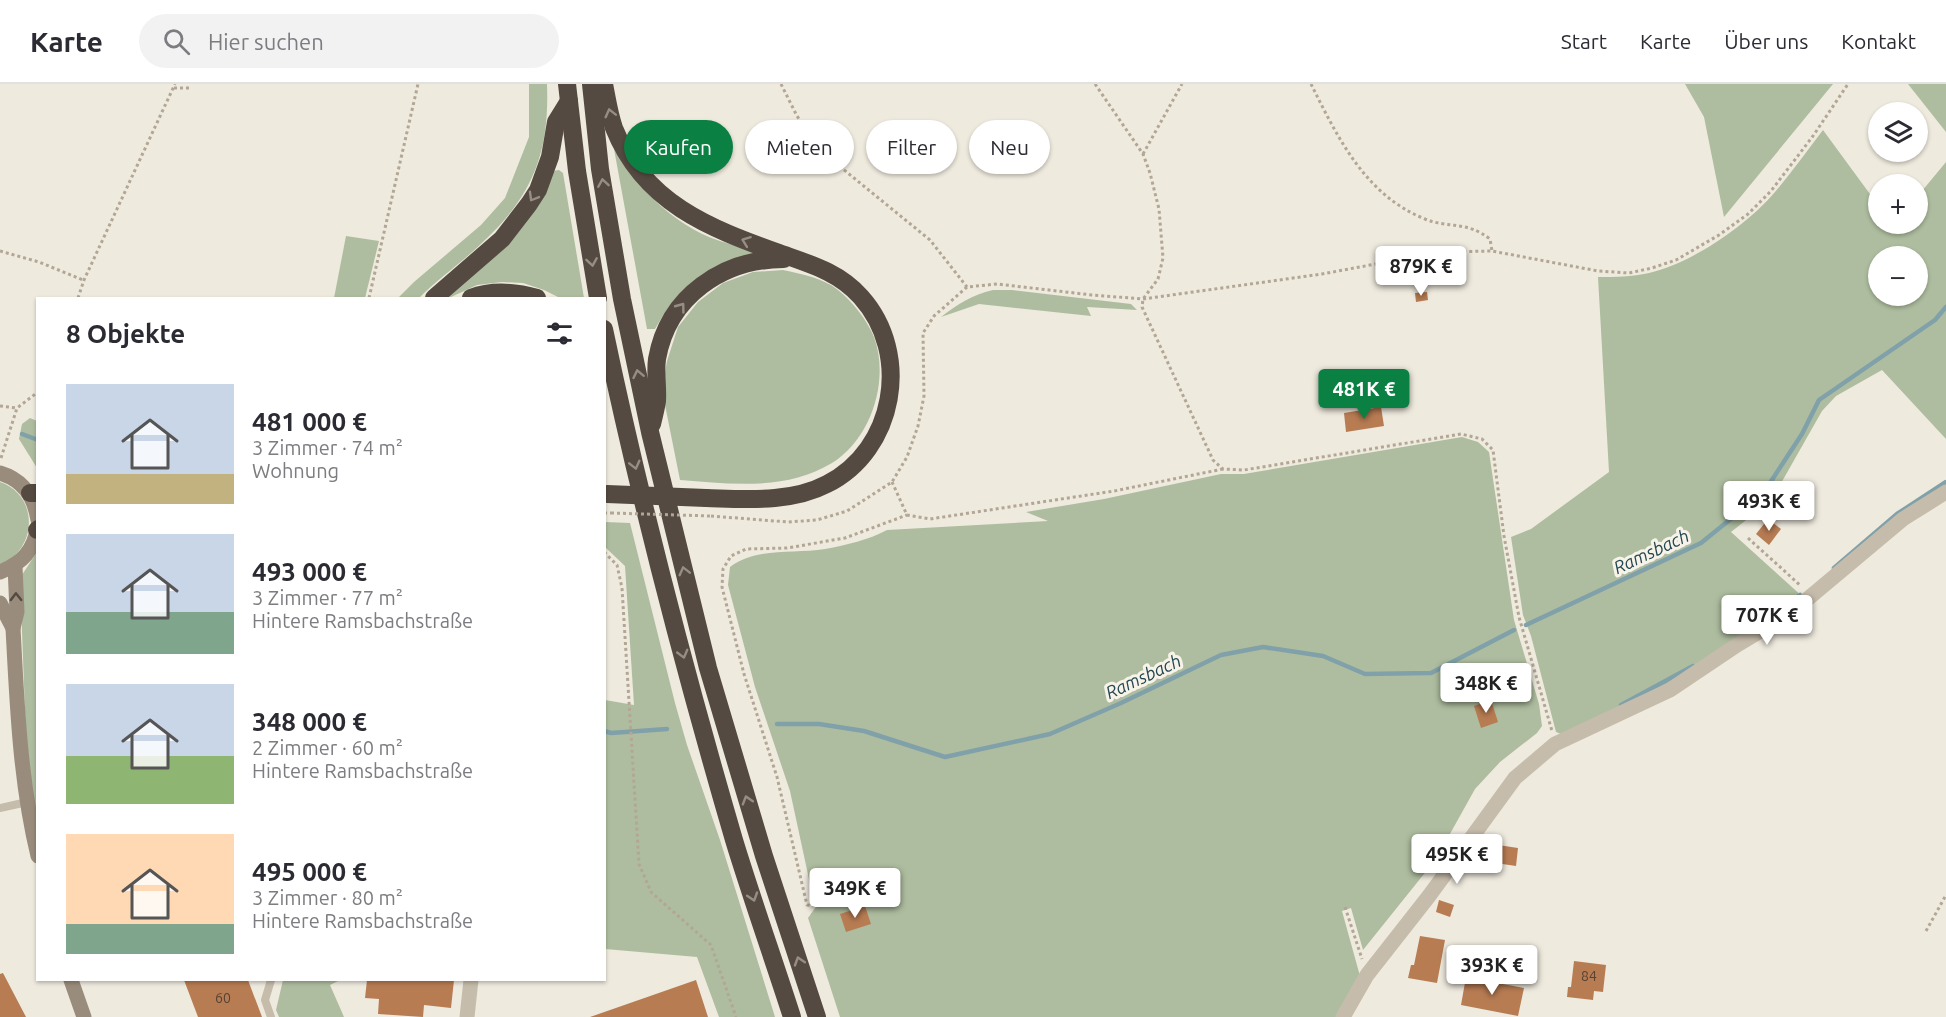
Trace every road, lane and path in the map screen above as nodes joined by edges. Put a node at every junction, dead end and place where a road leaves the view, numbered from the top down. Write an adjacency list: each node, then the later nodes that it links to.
1 (418, 84): 18 (path)
2 (591, 84): 30 (highway, one-way to 2)
3 (604, 84): 15 (highway, one-way to 3)
4 (781, 84): 23 (path)
5 (1095, 84): 12 (path)
6 (1182, 84): 12 (path)
7 (1311, 84): 14 (path)
8 (1848, 84): 14 (path)
9 (174, 86): 10 (path); 16 (path)
10 (190, 88)
11 (568, 92): 19 (highway, one-way to 19); 22 (highway, one-way to 22)
12 (1143, 154): 23 (path)
13 (0, 251): 16 (path)
14 (1492, 251): 23 (path)
15 (801, 261): 30 (highway, one-way to 15); 37 (highway, bridge)
16 (84, 280): 17 (path)
17 (78, 297)
18 (369, 297)
19 (435, 297)
20 (475, 297): 21 (highway)
21 (533, 297)
22 (598, 297)
23 (1143, 299): 32 (path)
24 (606, 338): 29 (highway)
25 (606, 390): 29 (highway)
26 (36, 394): 28 (path)
27 (0, 406): 28 (path)
28 (17, 408): 31 (path)
29 (621, 408): 66 (highway, one-way to 66)
30 (651, 432): 67 (highway, one-way to 30)
31 (0, 461)
32 (1222, 470): 40 (path); 50 (path)
33 (0, 472): 36 (main road)
34 (892, 482): 40 (path)
35 (1946, 492): 47 (street)
36 (34, 493): 38 (main road)
37 (606, 493)
38 (36, 508)
39 (606, 513): 41 (path, bridge)
40 (908, 514): 54 (path)
41 (711, 516)
42 (36, 531): 45 (main road)
43 (1748, 538): 47 (path)
44 (606, 554): 65 (path)
45 (15, 566): 46 (main road); 49 (main road, one-way to 45)
46 (0, 572)
47 (1811, 595): 50 (street)
48 (0, 603): 49 (main road)
49 (13, 628): 51 (main road)
50 (1555, 744): 58 (street)
51 (27, 802): 52 (lane); 53 (main road)
52 (0, 808)
53 (36, 846)
54 (878, 886)
55 (1946, 895): 57 (path)
56 (1345, 907): 58 (path)
57 (1926, 931)
58 (1367, 975): 68 (street)
59 (71, 981): 62 (main road)
60 (271, 981): 63 (lane)
61 (471, 981): 64 (street)
62 (84, 1017)
63 (271, 1017)
64 (467, 1017)
65 (736, 1017)
66 (792, 1017)
67 (817, 1017)
68 (1343, 1017)

